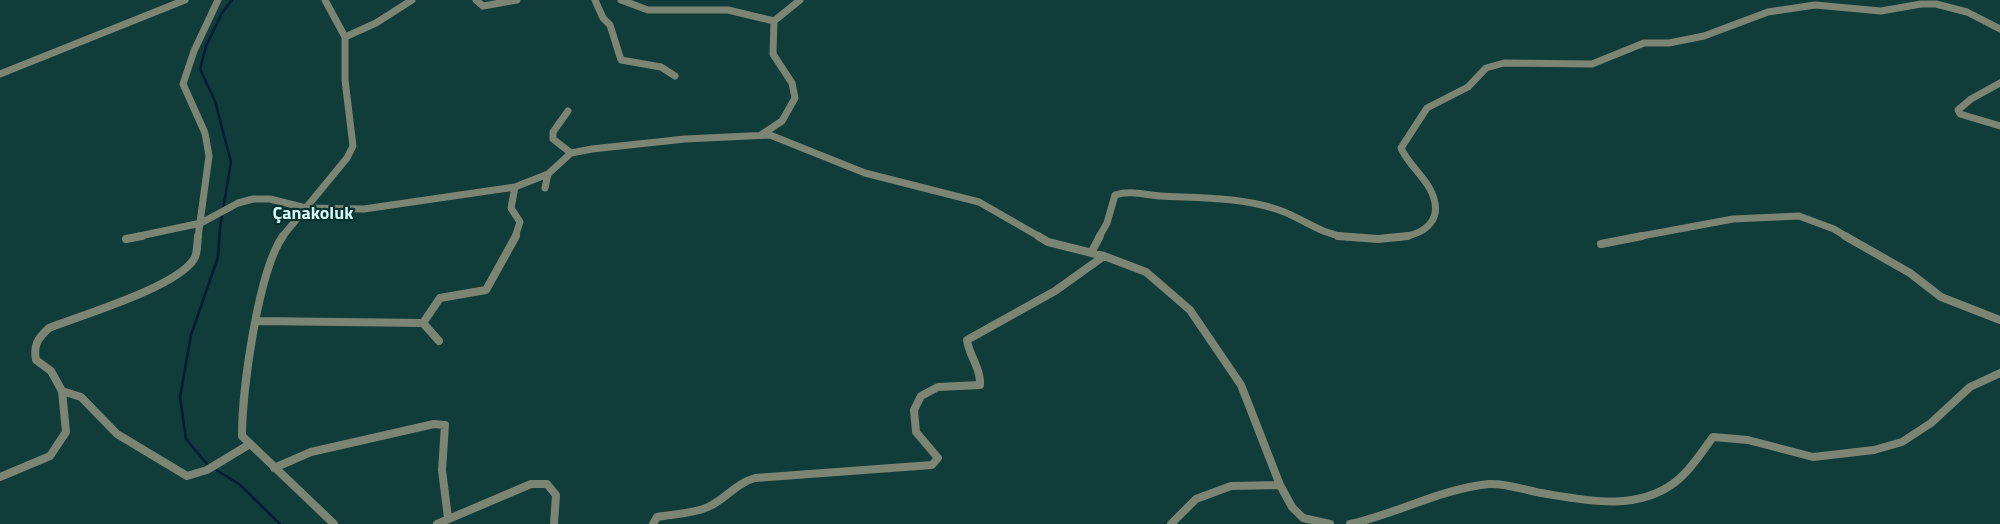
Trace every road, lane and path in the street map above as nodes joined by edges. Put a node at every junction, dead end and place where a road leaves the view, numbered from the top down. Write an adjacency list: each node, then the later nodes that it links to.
1 (185, 0): 13 (street)
2 (218, 0): 24 (street)
3 (325, 0): 12 (street)
4 (412, 0): 12 (street)
5 (476, 0): 6 (street)
6 (517, 0)
7 (595, 0): 14 (street)
8 (622, 0): 10 (street)
9 (800, 0): 10 (street)
10 (774, 21): 18 (street)
11 (2000, 29): 27 (street)
12 (346, 37): 23 (street)
13 (0, 74)
14 (675, 76)
15 (2000, 83): 17 (street)
16 (568, 111): 19 (street)
17 (2000, 126)
18 (761, 135): 19 (street); 27 (street)
19 (571, 153): 20 (street)
20 (548, 174): 21 (street); 22 (street)
21 (515, 187): 23 (street); 31 (street)
22 (545, 188)
23 (306, 208): 24 (street); 30 (street)
24 (201, 223): 25 (street); 34 (street)
25 (126, 239)
26 (1601, 244): 29 (street)
27 (1091, 253): 28 (street)
28 (1104, 256): 38 (street); 43 (street)
29 (2000, 320)
30 (257, 321): 31 (street); 35 (street)
31 (423, 323): 32 (street)
32 (439, 341)
33 (2000, 373): 46 (street)
34 (62, 391): 35 (street); 37 (street)
35 (250, 444): 36 (street)
36 (274, 468): 39 (street); 40 (street)
37 (0, 477)
38 (1280, 485): 44 (street); 45 (street)
39 (448, 518): 41 (street); 42 (street)
40 (334, 524)
41 (437, 524)
42 (554, 524)
43 (653, 524)
44 (1171, 524)
45 (1330, 524)
46 (1350, 524)

